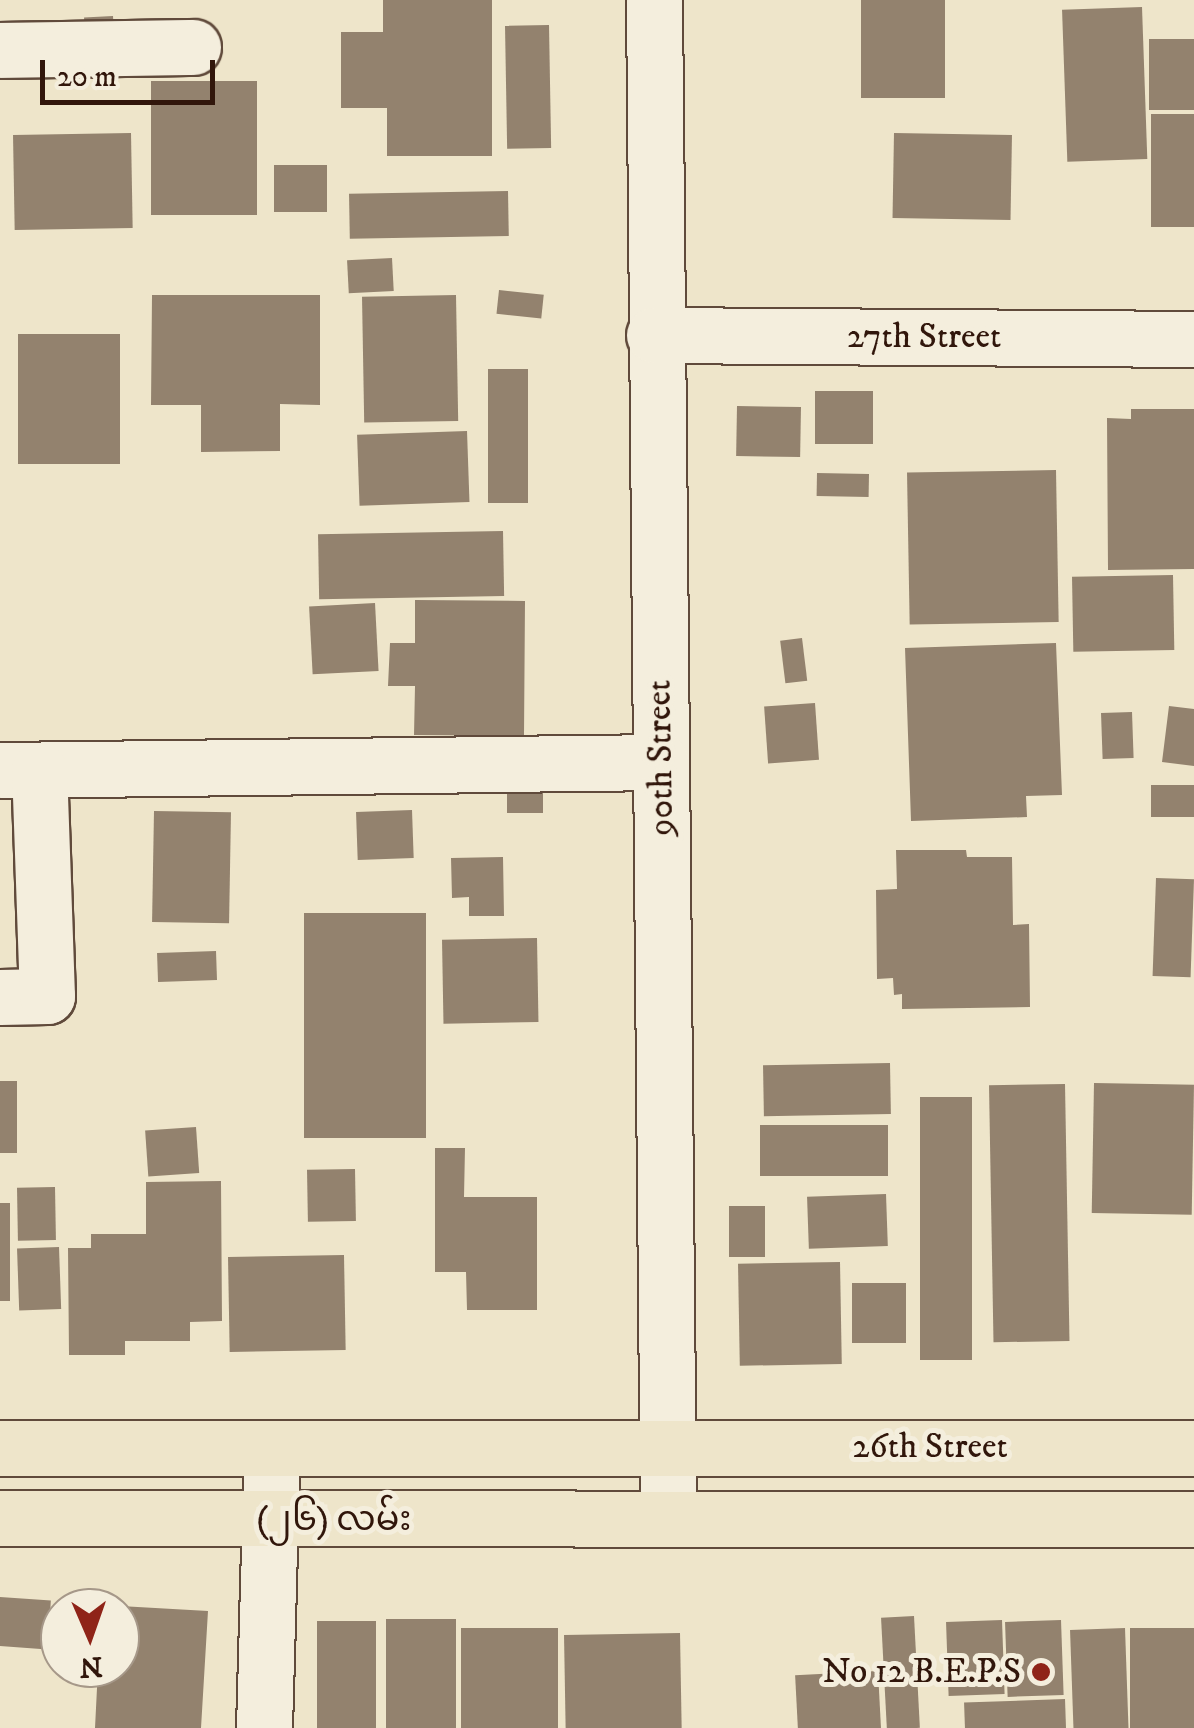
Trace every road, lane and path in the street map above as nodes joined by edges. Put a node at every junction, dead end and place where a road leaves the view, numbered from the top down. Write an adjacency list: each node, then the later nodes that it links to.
1 (654, 0): 4 (street, 90th Street)
2 (193, 46): 3 (street)
3 (0, 50)
4 (654, 335): 5 (street, 27th Street); 6 (street, 90th Street)
5 (1194, 339)
6 (661, 762): 7 (street); 9 (street, 90th Street)
7 (20, 770): 8 (street)
8 (0, 998)
9 (665, 1446): 11 (main road, 26th Street); 12 (main road, (၂၆) လမ်း); 13 (street, 90th Street)
10 (0, 1448): 12 (main road, (၂၆) လမ်း)
11 (1194, 1448)
12 (272, 1450): 16 (street)
13 (668, 1516): 15 (main road, 26th Street); 16 (main road, (၂၆) လမ်း)
14 (0, 1518): 16 (main road, (၂၆) လမ်း)
15 (1194, 1519)
16 (268, 1521): 17 (street)
17 (264, 1728)

